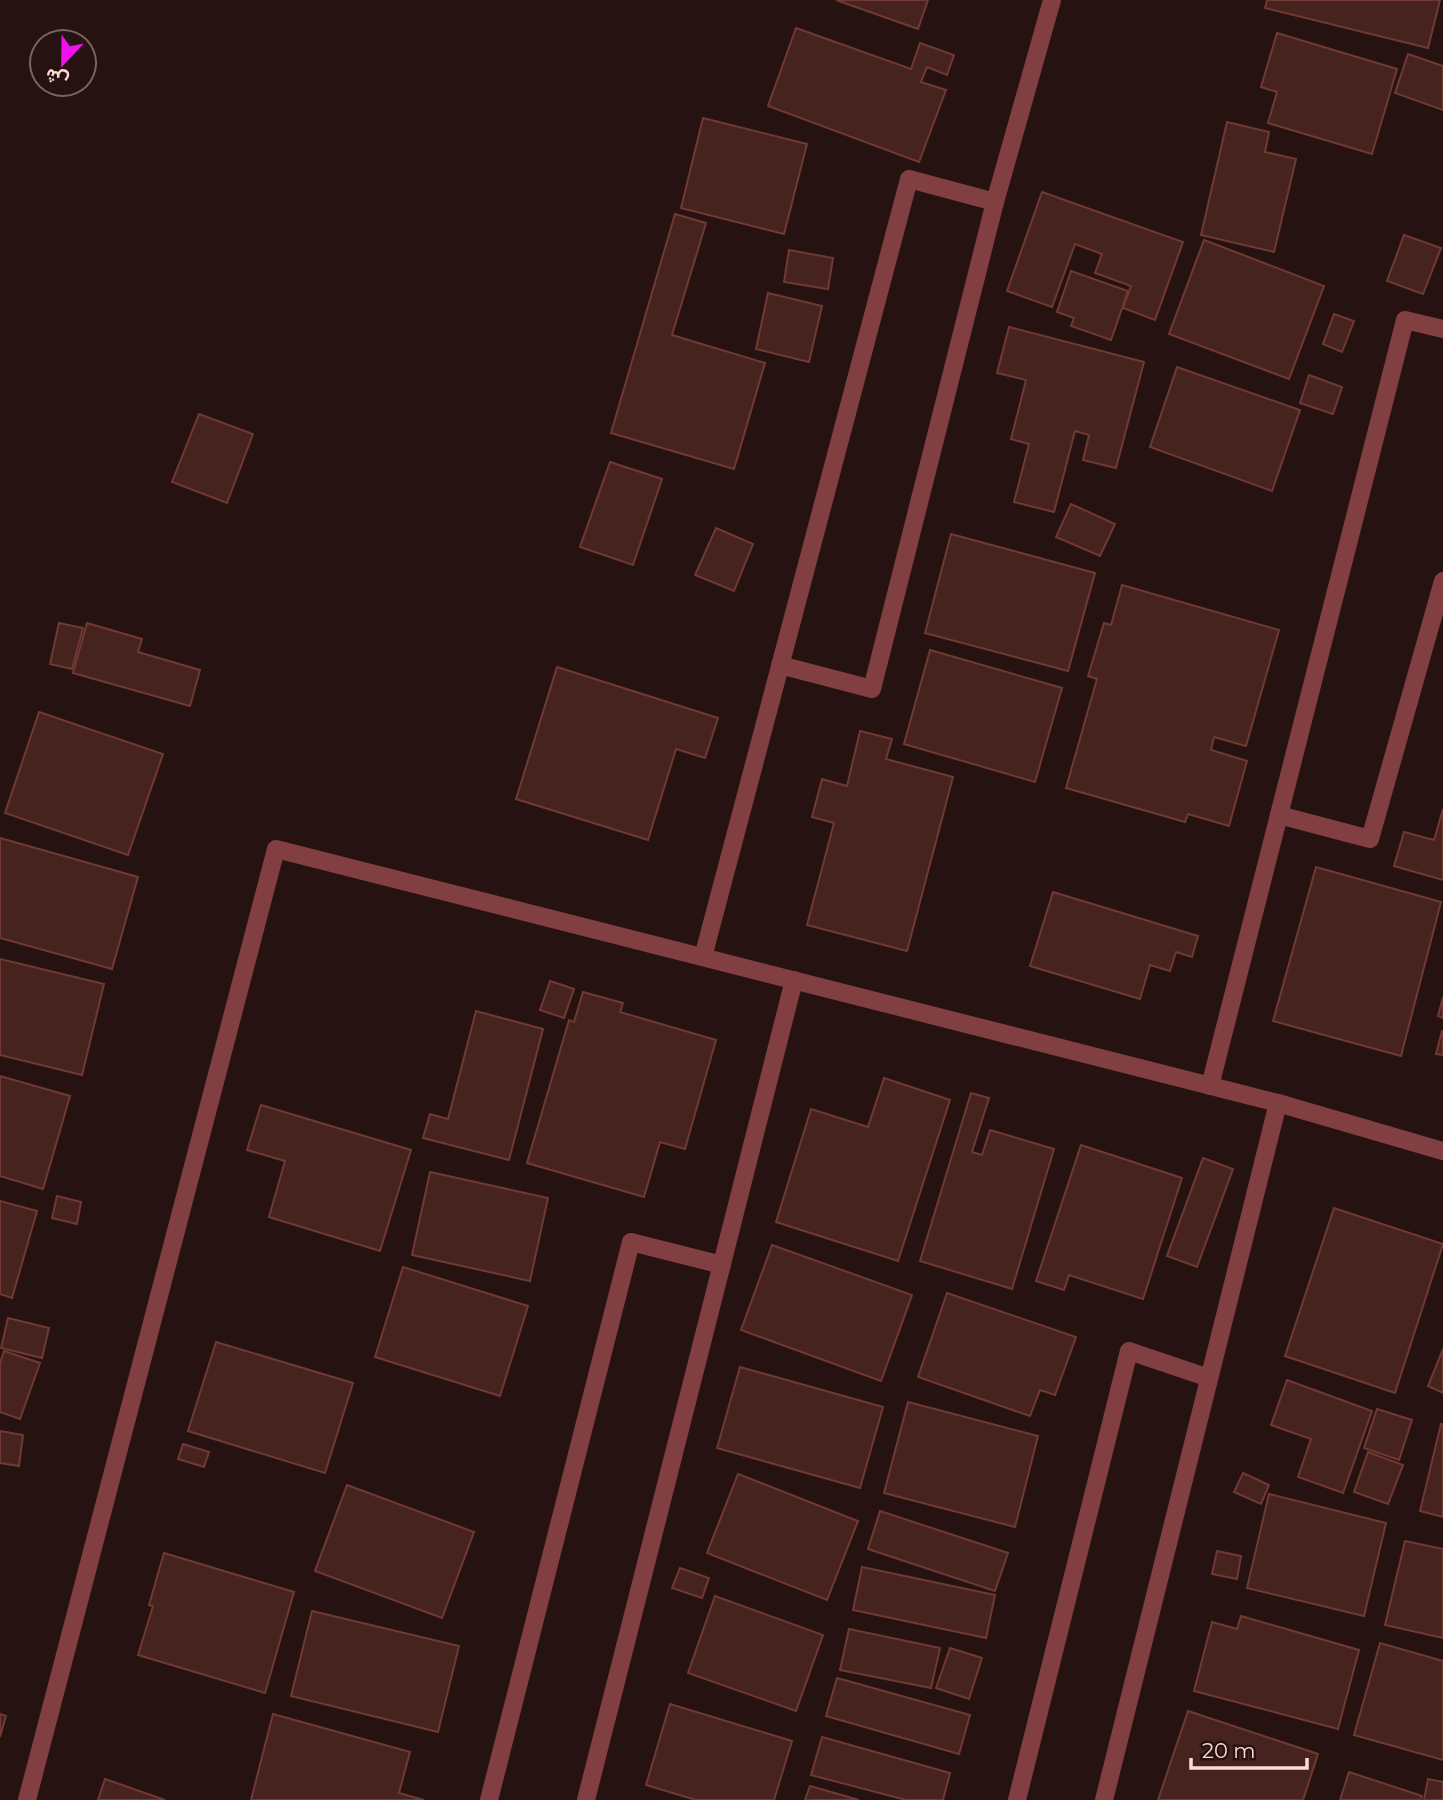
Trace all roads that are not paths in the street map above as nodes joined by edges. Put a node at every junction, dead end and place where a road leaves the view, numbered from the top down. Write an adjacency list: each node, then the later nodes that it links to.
1 (1052, 0): 2 (street)
2 (995, 202): 5 (street); 5 (street)
3 (1443, 329): 6 (street)
4 (1443, 581): 6 (street)
5 (780, 665): 7 (street)
6 (1279, 815): 9 (street)
7 (703, 957): 8 (street); 14 (street)
8 (794, 980): 9 (street); 12 (street)
9 (1210, 1086): 10 (street)
10 (1278, 1103): 11 (street); 13 (street)
11 (1443, 1151)
12 (722, 1265): 15 (street); 16 (street)
13 (1209, 1378): 17 (street); 18 (street)
14 (27, 1800)
15 (489, 1800)
16 (586, 1800)
17 (1017, 1800)
18 (1104, 1800)

